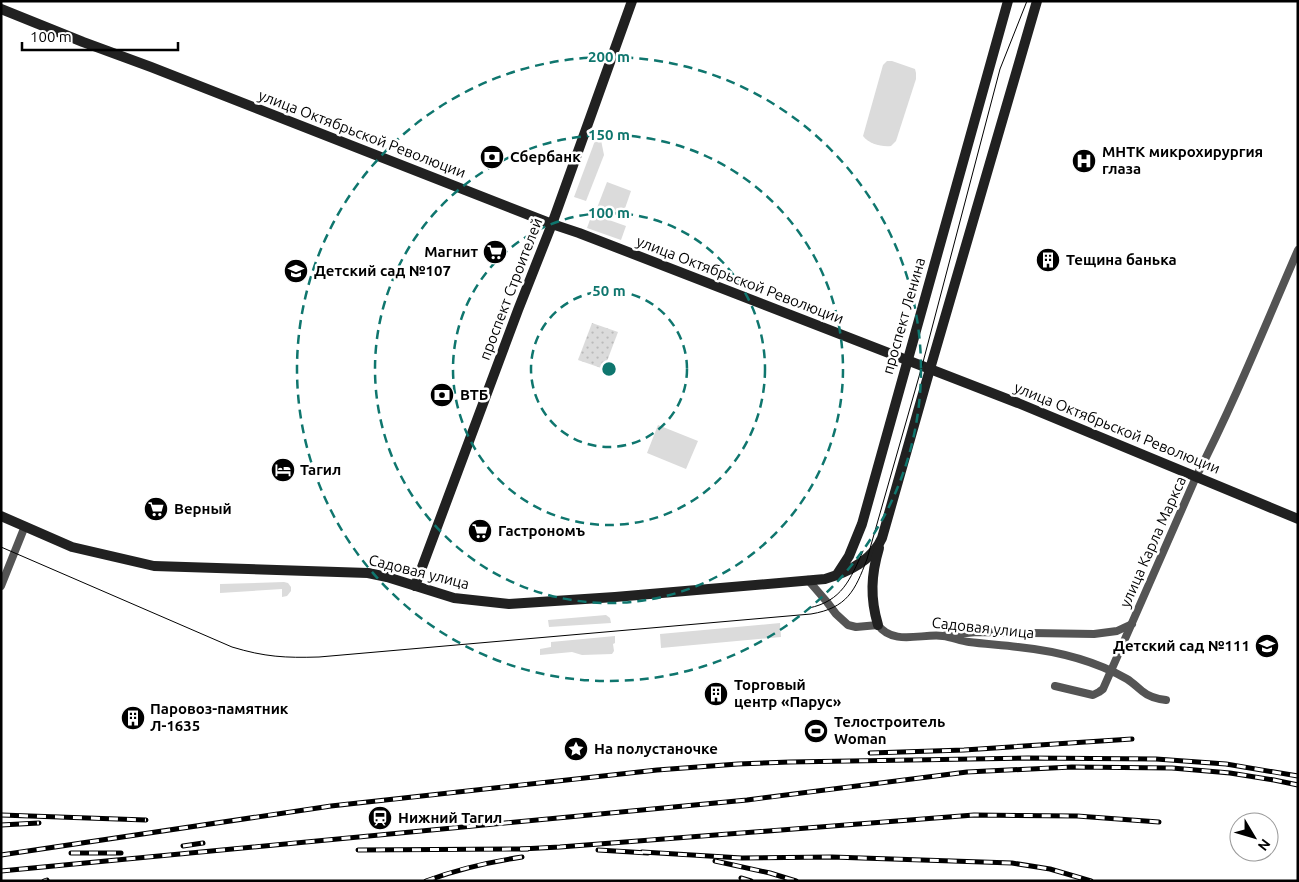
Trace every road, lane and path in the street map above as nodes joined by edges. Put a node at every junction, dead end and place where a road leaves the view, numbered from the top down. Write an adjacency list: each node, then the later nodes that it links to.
1 (632, 1): 5 (main road, проспект Строителей)
2 (1008, 1): 7 (main road, проспект Ленина)
3 (1037, 1): 8 (main road)
4 (1, 9): 5 (main road, улица Октябрьской Революции)
5 (552, 224): 7 (main road, улица Октябрьской Революции); 17 (main road, проспект Строителей)
6 (1298, 250): 9 (street, улица Карла Маркса)
7 (906, 361): 8 (main road, улица Октябрьской Революции); 14 (main road, проспект Ленина)
8 (930, 369): 9 (main road, улица Октябрьской Революции); 13 (main road)
9 (1196, 477): 11 (main road, улица Октябрьской Революции); 18 (street, улица Карла Маркса)
10 (1, 516): 12 (main road, Садовая улица)
11 (1298, 519)
12 (25, 526): 16 (street); 17 (main road, Садовая улица)
13 (882, 538): 14 (main road); 19 (main road)
14 (836, 576): 15 (main road, Садовая улица)
15 (808, 580): 17 (main road, Садовая улица); 19 (street, Садовая улица)
16 (1, 586)
17 (415, 586)
18 (1132, 624): 20 (street); 21 (street, улица Карла Маркса)
19 (878, 625): 20 (street, Садовая улица)
20 (942, 636): 21 (street, Садовая улица)
21 (1111, 672): 22 (street, улица Карла Маркса); 23 (street, Садовая улица)
22 (1056, 686)
23 (1166, 700)

